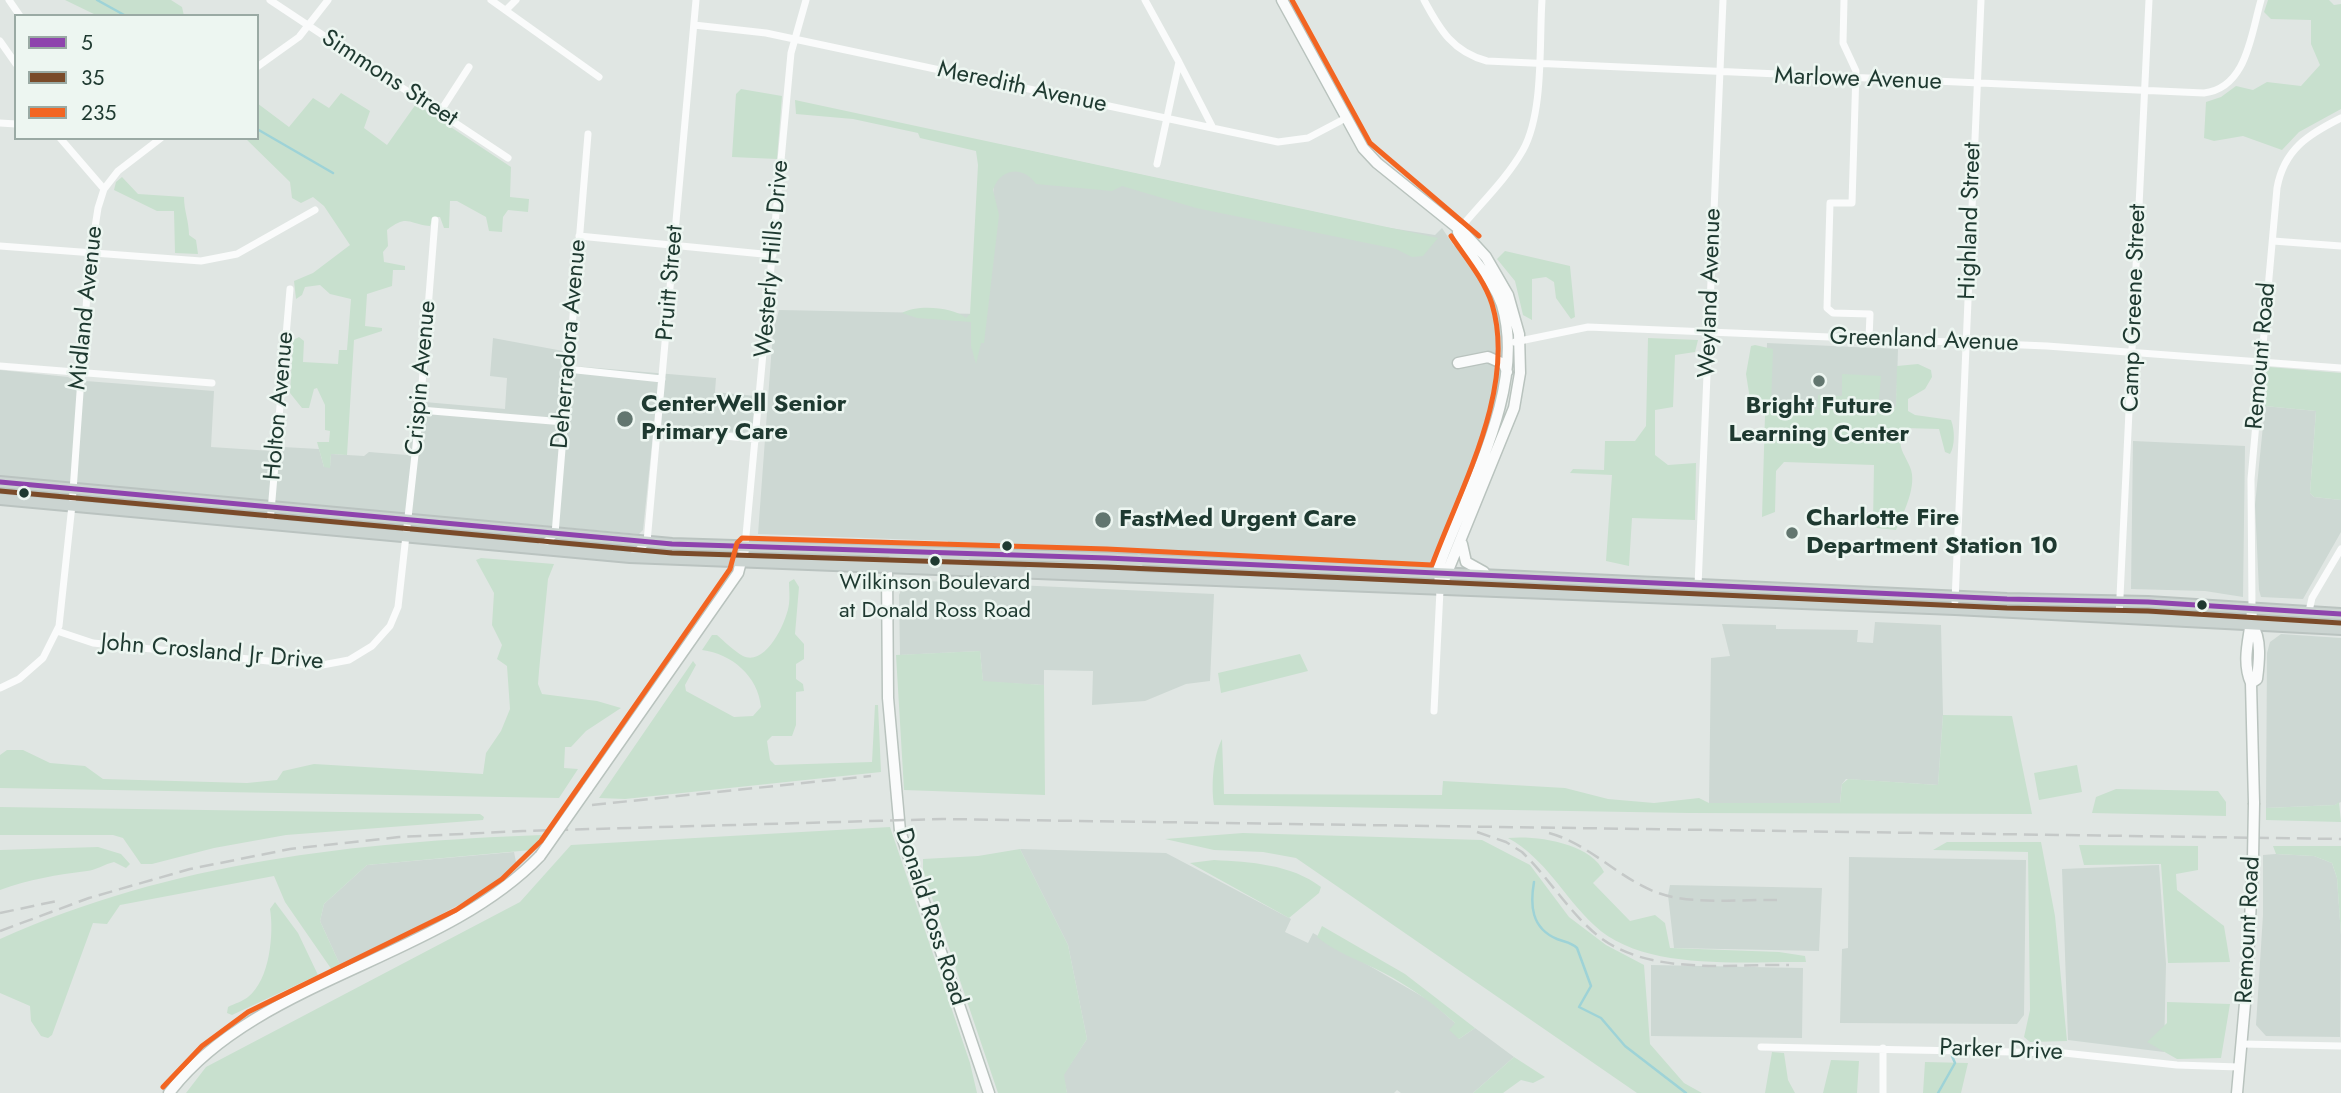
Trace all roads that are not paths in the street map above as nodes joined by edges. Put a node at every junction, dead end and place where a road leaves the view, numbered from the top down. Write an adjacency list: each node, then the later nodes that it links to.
1 (270, 0): 18 (street, Simmons Street)
2 (328, 0): 18 (street)
3 (491, 0): 16 (street)
4 (516, 0): 16 (street)
5 (696, 0): 17 (street, Pruitt Street)
6 (806, 0): 19 (street, Westerly Hills Drive)
7 (1145, 0): 22 (street)
8 (1282, 0): 32 (street)
9 (1424, 0): 24 (street, Marlowe Avenue)
10 (1542, 0): 24 (street)
11 (1723, 0): 26 (street, Weyland Avenue)
12 (1844, 0): 28 (street)
13 (1980, 0): 29 (street, Highland Street)
14 (2150, 0): 30 (street, Camp Greene Street)
15 (2261, 0): 30 (street, Marlowe Avenue)
16 (507, 9): 27 (street)
17 (694, 25): 19 (street, Meredith Avenue); 47 (street, Pruitt Street)
18 (309, 26): 23 (street); 31 (street, Simmons Street)
19 (793, 39): 34 (street, Meredith Avenue); 51 (street, Westerly Hills Drive)
20 (0, 41): 21 (street)
21 (14, 61)
22 (1179, 62): 34 (street); 35 (street)
23 (259, 65)
24 (1538, 65): 26 (street, Marlowe Avenue); 44 (street)
25 (469, 67): 31 (street)
26 (1720, 74): 28 (street, Marlowe Avenue); 53 (street, Weyland Avenue)
27 (599, 77)
28 (1856, 79): 29 (street, Marlowe Avenue); 54 (street)
29 (1977, 84): 30 (street, Marlowe Avenue); 56 (street, Highland Street)
30 (2145, 91): 58 (street, Camp Greene Street)
31 (440, 112): 39 (street, Simmons Street)
32 (1346, 118): 35 (street, Meredith Avenue); 44 (street)
33 (2341, 118): 46 (street, Remount Road)
34 (1167, 119): 35 (street, Meredith Avenue); 40 (street)
35 (1213, 128)
36 (588, 134): 45 (street, Deherradora Avenue)
37 (62, 140): 41 (street)
38 (158, 140): 41 (street, Midland Avenue)
39 (508, 158)
40 (1157, 164)
41 (104, 189): 50 (street, Midland Avenue)
42 (315, 211): 50 (street)
43 (435, 220): 68 (street, Crispin Avenue)
44 (1458, 232): 55 (street); 57 (street)
45 (579, 236): 47 (street); 63 (street, Deherradora Avenue)
46 (2273, 241): 49 (street); 59 (street, Remount Road)
47 (674, 245): 51 (street); 66 (street, Pruitt Street)
48 (0, 246): 50 (street)
49 (2341, 246)
50 (90, 253): 64 (street, Midland Avenue)
51 (773, 255): 71 (street, Westerly Hills Drive)
52 (290, 289): 76 (street, Holton Avenue)
53 (1709, 332): 54 (street, Greenland Avenue); 55 (street, Greenland Avenue); 94 (street, Weyland Avenue)
54 (1869, 339): 56 (street, Greenland Avenue)
55 (1520, 341): 57 (street, Greenland Avenue); 79 (street)
56 (1966, 342): 58 (street, Greenland Avenue); 98 (street, Highland Street)
57 (1508, 344): 65 (street)
58 (2134, 351): 59 (street, Greenland Avenue); 100 (street, Camp Greene Street)
59 (2261, 360): 62 (street, Greenland Avenue); 101 (street, Remount Road)
60 (1458, 363): 65 (street)
61 (0, 366): 64 (street)
62 (2341, 368)
63 (567, 369): 66 (street); 69 (street, Deherradora Avenue)
64 (80, 373): 67 (street); 73 (street, Midland Avenue)
65 (1507, 374): 92 (street)
66 (662, 379): 70 (street, Pruitt Street)
67 (212, 383)
68 (419, 410): 69 (street); 77 (street, Crispin Avenue)
69 (564, 422): 80 (street, Deherradora Avenue)
70 (658, 430): 71 (street); 82 (street, Pruitt Street)
71 (757, 439): 83 (street, Westerly Hills Drive)
72 (0, 482): 73 (main road)
73 (73, 488): 75 (street, Midland Avenue); 76 (main road)
74 (0, 499): 75 (main road)
75 (72, 505): 78 (main road); 108 (street, Midland Avenue)
76 (271, 507): 77 (main road); 78 (street, Holton Avenue)
77 (409, 521): 80 (main road); 81 (street, Crispin Avenue)
78 (270, 523): 81 (main road)
79 (1465, 533): 92 (street); 93 (street)
80 (555, 534): 82 (main road); 84 (street)
81 (407, 537): 84 (main road); 108 (street, John Crosland Jr Drive)
82 (647, 542): 83 (main road); 87 (street)
83 (745, 546): 86 (main road); 89 (street, Westerly Hills Drive)
84 (539, 548): 87 (main road)
85 (2341, 549): 103 (street)
86 (968, 553): 88 (main road); 90 (main road)
87 (630, 557): 89 (main road)
88 (1139, 559): 91 (main road); 92 (main road)
89 (743, 562): 90 (main road); 116 (street, bridge)
90 (887, 568): 91 (main road); 117 (street, Donald Ross Road)
91 (1028, 573): 96 (main road)
92 (1443, 574): 93 (main road); 96 (street)
93 (1490, 575): 94 (main road)
94 (1698, 586): 95 (main road); 97 (main road)
95 (1774, 589): 98 (main road); 99 (main road)
96 (1440, 590): 97 (main road); 110 (street)
97 (1614, 595): 99 (main road)
98 (1955, 597): 100 (main road); 102 (street, Highland Street)
99 (1699, 600): 102 (main road)
100 (2120, 603): 101 (main road); 105 (street, Camp Greene Street)
101 (2252, 608): 103 (main road); 106 (street, Remount Road)
102 (1955, 609): 105 (main road)
103 (2309, 611): 104 (main road)
104 (2341, 614)
105 (2119, 617): 106 (main road)
106 (2252, 625): 107 (main road); 111 (street, Remount Road, bridge)
107 (2341, 629)
108 (57, 631): 109 (street)
109 (0, 688)
110 (1434, 711)
111 (2242, 1044): 113 (street); 115 (street, Remount Road)
112 (1762, 1046): 114 (street, Parker Drive)
113 (2341, 1046)
114 (1883, 1048): 115 (street, Parker Drive); 118 (street)
115 (2239, 1067): 119 (street, Remount Road)
116 (169, 1093)
117 (989, 1093)
118 (1882, 1093)
119 (2237, 1093)

